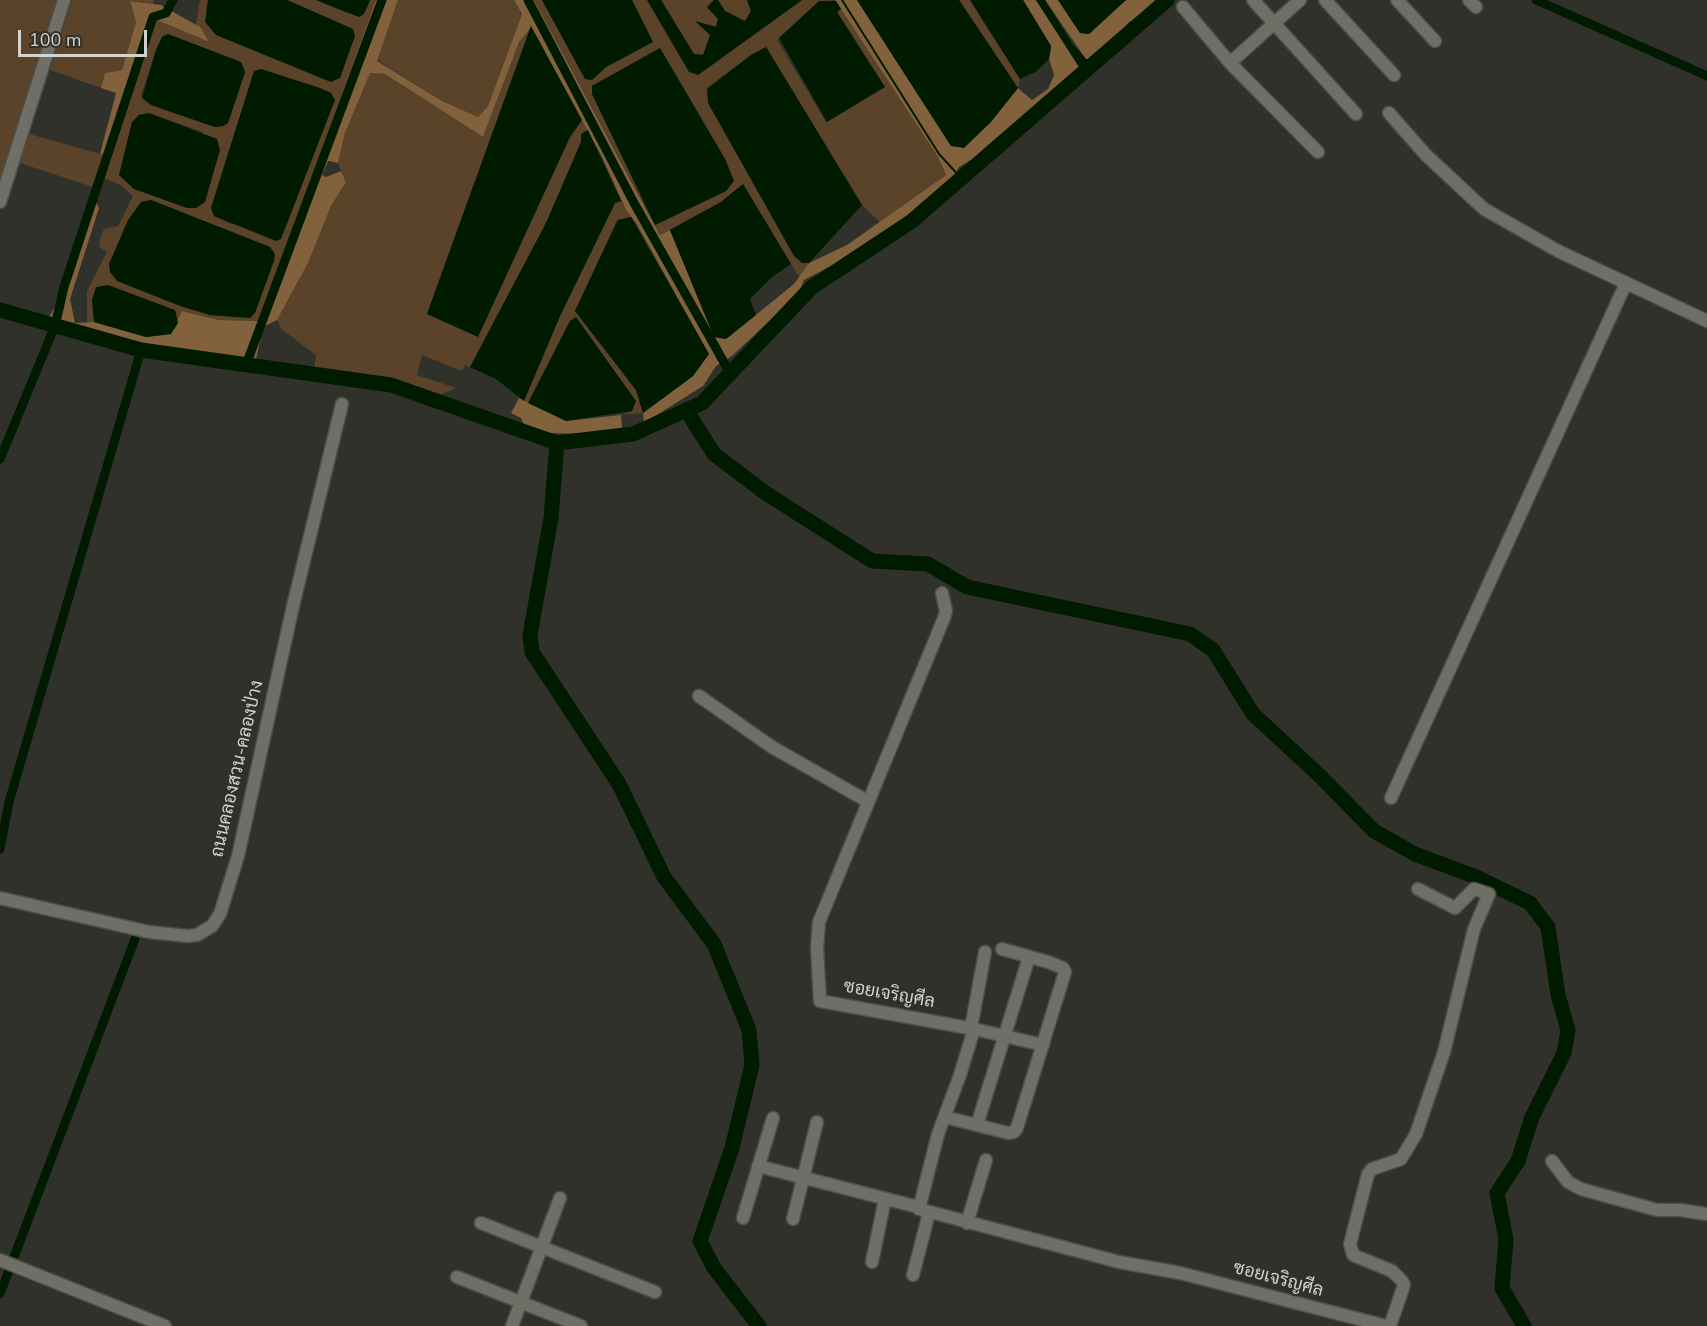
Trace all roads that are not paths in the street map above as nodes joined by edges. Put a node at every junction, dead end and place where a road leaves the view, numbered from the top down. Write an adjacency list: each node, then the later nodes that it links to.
1 (64, 0): 14 (street)
2 (1252, 0): 7 (street)
3 (1300, 0): 7 (street)
4 (1325, 0): 10 (street)
5 (1397, 0): 8 (street)
6 (1183, 7): 9 (street)
7 (1274, 23): 9 (street); 12 (street)
8 (1435, 41)
9 (1230, 63): 13 (street)
10 (1394, 75)
11 (1389, 113): 15 (street)
12 (1356, 114)
13 (1318, 152)
14 (0, 202)
15 (1626, 283): 16 (street); 20 (street)
16 (1707, 321)
17 (342, 404): 23 (street, ถนนคลองสวน-คลองป่าง)
18 (942, 593): 21 (street, ซอยเจริญศีล)
19 (699, 696): 21 (street)
20 (1391, 798)
21 (867, 801): 27 (street, ซอยเจริญศีล)
22 (1418, 889): 56 (street)
23 (0, 898)
24 (1002, 949): 26 (street)
25 (985, 952): 27 (street)
26 (1029, 957): 28 (street); 29 (street)
27 (972, 1028): 28 (street); 30 (street)
28 (1004, 1035): 29 (street); 33 (street)
29 (1042, 1045): 33 (street)
30 (945, 1117): 33 (street); 40 (street)
31 (773, 1118): 36 (street)
32 (817, 1122): 37 (street)
33 (977, 1125)
34 (986, 1160): 45 (street)
35 (1552, 1161): 41 (street)
36 (758, 1166): 37 (street, ซอยเจริญศีล); 42 (street)
37 (802, 1179): 39 (street, ซอยเจริญศีล); 43 (street)
38 (560, 1198): 46 (street)
39 (885, 1199): 40 (street, ซอยเจริญศีล); 48 (street)
40 (923, 1210): 45 (street, ซอยเจริญศีล); 49 (street)
41 (1707, 1214)
42 (743, 1218)
43 (793, 1219)
44 (481, 1223): 46 (street)
45 (967, 1223): 56 (street, ซอยเจริญศีล)
46 (541, 1248): 51 (street); 52 (street)
47 (1, 1260): 53 (street)
48 (872, 1262)
49 (913, 1275)
50 (457, 1277): 52 (street)
51 (655, 1292)
52 (521, 1302): 54 (street); 55 (street)
53 (165, 1326)
54 (512, 1326)
55 (580, 1326)
56 (1388, 1326)

